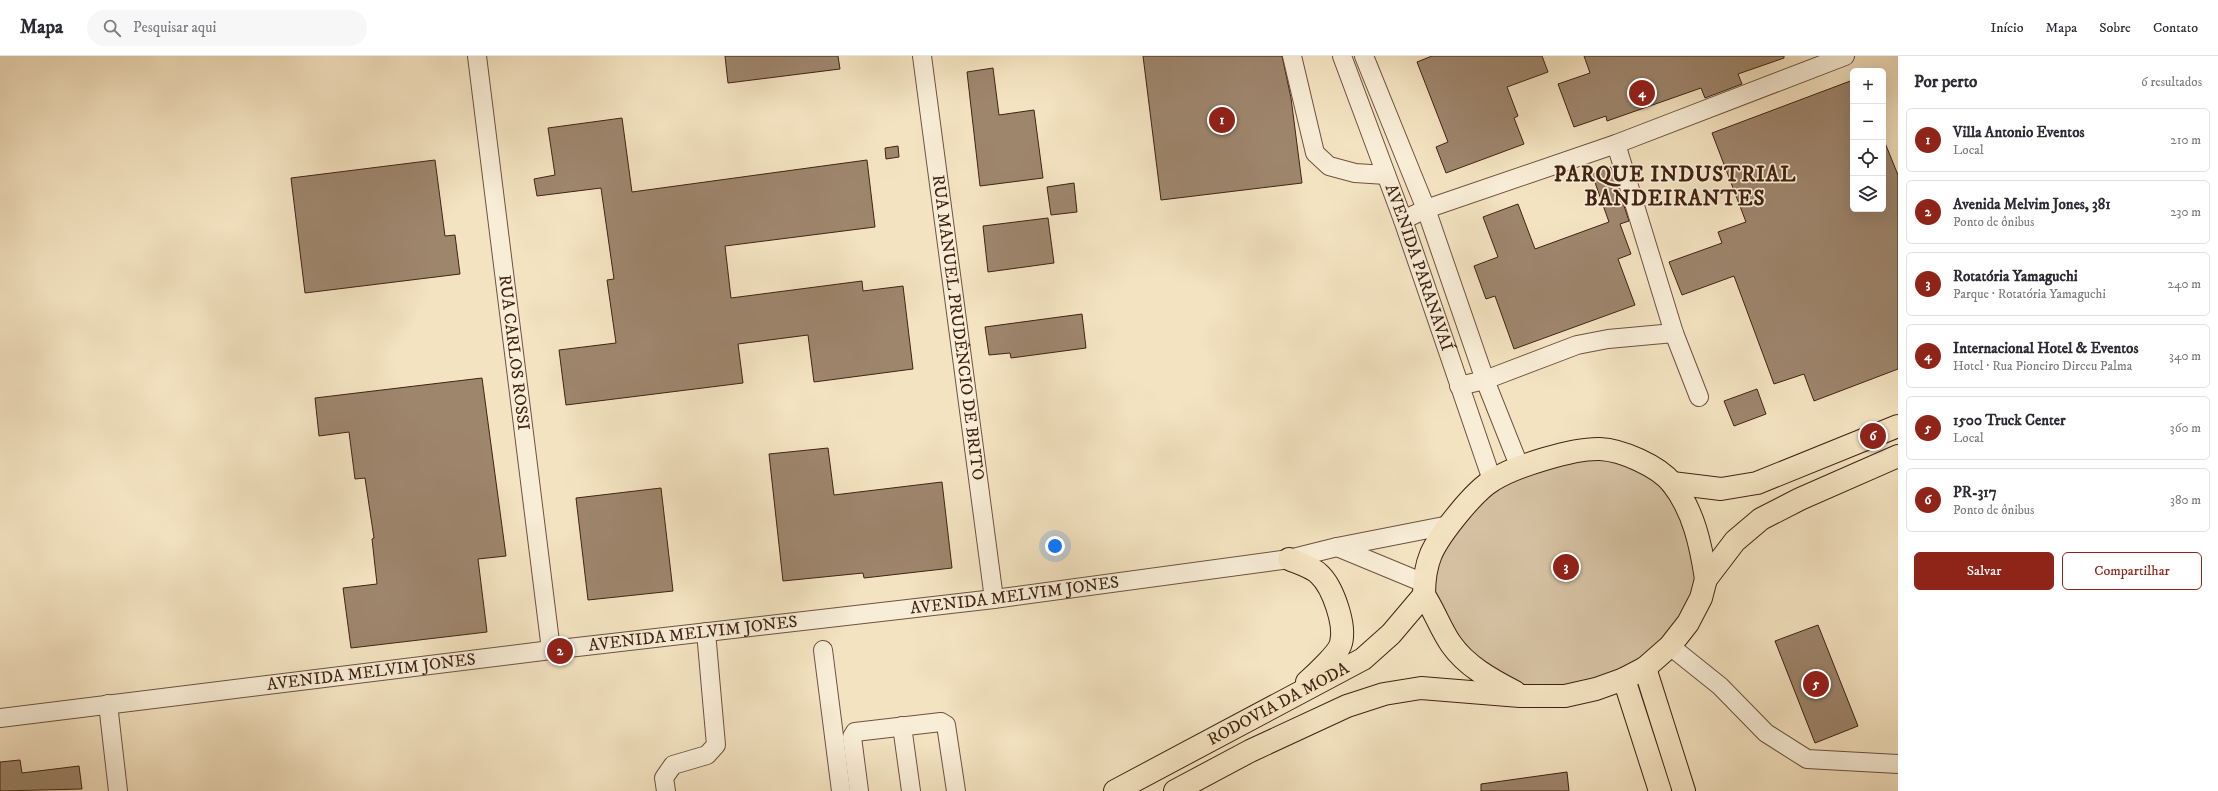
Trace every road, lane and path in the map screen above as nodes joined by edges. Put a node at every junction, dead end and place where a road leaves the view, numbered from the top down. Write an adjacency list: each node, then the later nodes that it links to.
1 (477, 56): 28 (street, RUA CARLOS ROSSI)
2 (922, 56): 25 (street, RUA MANUEL PRUDÊNCIO DE BRITO)
3 (1292, 56): 8 (street)
4 (1342, 56): 8 (street, AVENIDA PARANAVAÍ)
5 (1364, 56): 9 (street, AVENIDA PARANAVAÍ)
6 (1845, 56): 7 (street)
7 (1616, 144): 9 (street); 11 (street)
8 (1386, 175): 10 (street, AVENIDA PARANAVAÍ)
9 (1426, 209): 10 (street); 12 (street, AVENIDA PARANAVAÍ)
10 (1404, 220): 13 (street, AVENIDA PARANAVAÍ)
11 (1674, 333): 12 (street); 14 (street)
12 (1485, 380): 13 (street); 17 (street, AVENIDA PARANAVAÍ)
13 (1459, 386): 18 (street, AVENIDA PARANAVAÍ)
14 (1699, 397)
15 (1898, 426): 19 (main road)
16 (1898, 456): 23 (main road)
17 (1520, 468): 18 (main road); 19 (main road)
18 (1492, 480): 20 (main road)
19 (1672, 483): 23 (main road)
20 (1449, 526): 21 (street, AVENIDA MELVIM JONES); 24 (main road)
21 (1337, 547): 22 (street, AVENIDA MELVIM JONES); 24 (street)
22 (1289, 559): 25 (street, AVENIDA MELVIM JONES); 33 (main road)
23 (1706, 579): 27 (main road, RODOVIA DA MODA)
24 (1424, 589): 32 (main road); 33 (main road, RODOVIA DA MODA)
25 (994, 599): 26 (street, AVENIDA MELVIM JONES)
26 (706, 632): 28 (street, AVENIDA MELVIM JONES); 39 (street)
27 (1670, 646): 30 (main road, RODOVIA DA MODA); 37 (street)
28 (551, 650): 34 (street, AVENIDA MELVIM JONES)
29 (823, 650): 40 (street)
30 (1645, 668): 31 (main road, RODOVIA DA MODA); 47 (main road)
31 (1624, 679): 32 (main road, RODOVIA DA MODA); 46 (main road)
32 (1520, 696): 45 (main road, RODOVIA DA MODA)
33 (1286, 701): 44 (main road, RODOVIA DA MODA)
34 (108, 704): 35 (street, AVENIDA MELVIM JONES); 38 (street)
35 (0, 718)
36 (902, 726): 41 (street); 42 (street); 43 (street)
37 (1898, 764)
38 (118, 791)
39 (666, 791)
40 (841, 791)
41 (859, 791)
42 (911, 791)
43 (956, 791)
44 (1115, 791)
45 (1176, 791)
46 (1660, 791)
47 (1684, 791)

